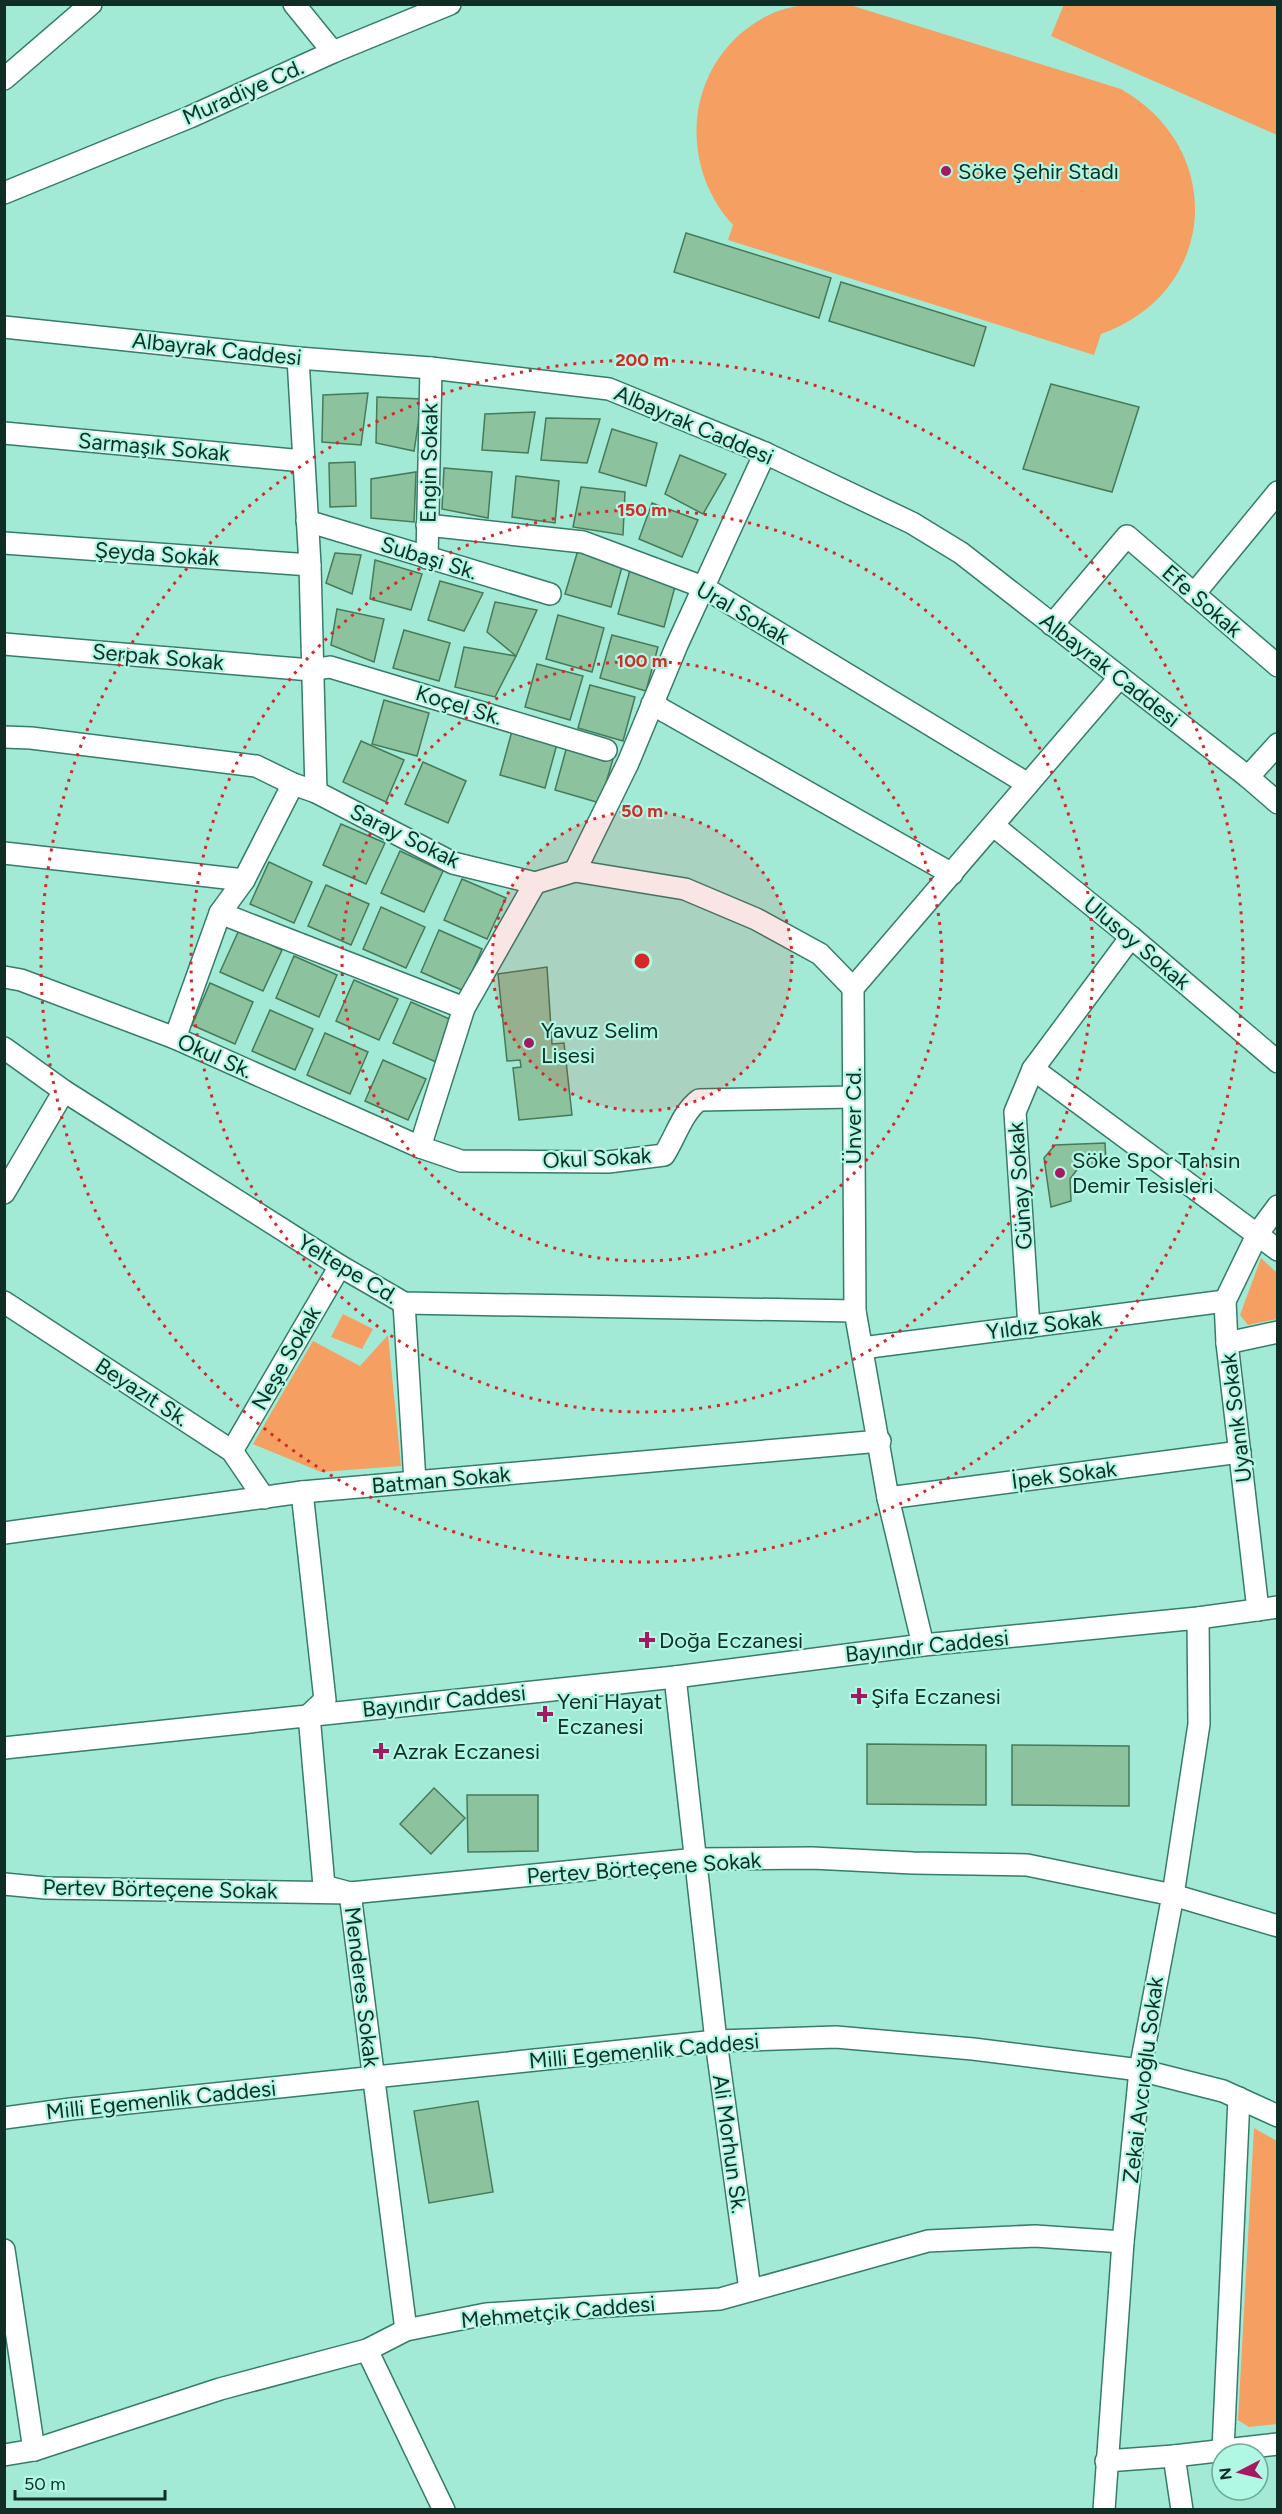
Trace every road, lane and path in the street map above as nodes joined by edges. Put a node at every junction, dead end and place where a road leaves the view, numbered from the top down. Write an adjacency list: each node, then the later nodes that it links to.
1 (91, 4): 5 (street)
2 (294, 4): 4 (street)
3 (448, 5): 4 (street, Muradiye Cd.)
4 (333, 52): 6 (street, Muradiye Cd.)
5 (4, 79)
6 (36, 179): 7 (street, Muradiye Cd.); 8 (street, Muradiye Cd.)
7 (4, 185)
8 (4, 193)
9 (4, 327): 10 (street, Albayrak Caddesi)
10 (298, 358): 11 (street, Albayrak Caddesi); 14 (street)
11 (431, 368): 13 (street, Albayrak Caddesi); 17 (street, Engin Sokak)
12 (4, 433): 14 (street, Sarmaşık Sokak)
13 (765, 453): 21 (street); 24 (street, Albayrak Caddesi)
14 (303, 461): 16 (street)
15 (1278, 492): 23 (street)
16 (308, 521): 19 (street, Subaşı Sk.); 20 (street)
17 (427, 525): 19 (street, Engin Sokak); 21 (street, Ural Sokak)
18 (4, 543): 20 (street, Şeyda Sokak)
19 (427, 558): 22 (street, Subaşı Sk.)
20 (310, 565): 27 (street)
21 (703, 587): 29 (street); 35 (street, Ural Sokak)
22 (550, 594)
23 (1194, 594): 24 (street, Efe Sokak); 26 (street, Efe Sokak)
24 (1052, 625): 28 (street, Albayrak Caddesi)
25 (4, 644): 27 (street, Serpak Sokak)
26 (1278, 666)
27 (311, 670): 32 (street, Koçel Sk.); 36 (street)
28 (1119, 678): 33 (street, Albayrak Caddesi); 35 (street)
29 (652, 704): 40 (street); 41 (street)
30 (4, 737): 34 (street, Saray Sokak)
31 (1278, 744): 33 (street)
32 (606, 750)
33 (1248, 777): 37 (street, Albayrak Caddesi)
34 (293, 784): 36 (street, Saray Sokak); 42 (street)
35 (1028, 784): 38 (street)
36 (316, 792): 43 (street, Saray Sokak)
37 (1278, 803)
38 (994, 826): 41 (street); 45 (street, Ulusoy Sokak)
39 (4, 853): 42 (street)
40 (575, 871): 43 (street); 47 (street)
41 (952, 874): 47 (street)
42 (244, 880): 44 (street)
43 (535, 883): 48 (street)
44 (220, 912): 48 (street); 49 (street)
45 (1131, 937): 51 (street, Ulusoy Sokak); 52 (street, Günay Sokak)
46 (4, 977): 49 (street, Okul Sk.)
47 (853, 988): 54 (street, Ünver Cd.)
48 (464, 1008): 55 (street)
49 (175, 1038): 55 (street, Okul Sk.)
50 (4, 1048): 53 (street, Yeltepe Cd.)
51 (1278, 1062)
52 (1033, 1069): 58 (street); 65 (street, Günay Sokak)
53 (64, 1091): 56 (street); 60 (street, Yeltepe Cd.)
54 (853, 1097): 55 (street, Okul Sokak); 64 (street, Ünver Cd.)
55 (420, 1148)
56 (4, 1193)
57 (1278, 1206): 58 (street, Uyanık Sokak)
58 (1258, 1233): 59 (street); 61 (street, Uyanık Sokak)
59 (1278, 1250)
60 (340, 1266): 63 (street, Yeltepe Cd.); 70 (street, Neşe Sokak)
61 (1225, 1301): 65 (street, Yıldız Sokak); 67 (street, Uyanık Sokak)
62 (4, 1302): 70 (street, Beyazıt Sk.)
63 (404, 1303): 64 (street, Yeltepe Cd.); 72 (street)
64 (855, 1311): 68 (street, Ünver Cd.)
65 (1029, 1327): 68 (street, Yıldız Sokak)
66 (1278, 1332): 67 (street)
67 (1227, 1343): 71 (street, Uyanık Sokak)
68 (862, 1348): 69 (street, Ünver Cd.)
69 (880, 1441): 72 (street, Batman Sokak); 75 (street, Ünver Cd.)
70 (232, 1451): 74 (street, Beyazıt Sk.)
71 (1240, 1452): 75 (street, İpek Sokak); 77 (street, Uyanık Sokak)
72 (416, 1482): 73 (street, Batman Sokak)
73 (303, 1492): 74 (street, Batman Sokak); 81 (street)
74 (264, 1498): 76 (street, Batman Sokak)
75 (888, 1498): 79 (street, Ünver Cd.)
76 (4, 1533)
77 (1268, 1609): 78 (street, Bayındır Caddesi)
78 (1198, 1618): 79 (street, Bayındır Caddesi); 86 (street, Zekai Avcıoğlu Sokak)
79 (922, 1645): 80 (street, Bayındır Caddesi)
80 (675, 1677): 81 (street, Bayındır Caddesi); 83 (street, Ali Morhun Sk.)
81 (309, 1715): 82 (street, Bayındır Caddesi); 85 (street, Menderes Sokak)
82 (4, 1748)
83 (697, 1859): 85 (street, Pertev Börteçene Sokak); 86 (street, Pertev Börteçene Sokak); 88 (street, Ali Morhun Sk.)
84 (4, 1884): 85 (street, Pertev Börteçene Sokak)
85 (350, 1893): 90 (street, Menderes Sokak)
86 (1173, 1895): 87 (street, Pertev Börteçene Sokak); 89 (street, Zekai Avcıoğlu Sokak)
87 (1278, 1926)
88 (716, 2041): 89 (street, Milli Egemenlik Caddesi); 90 (street, Milli Egemenlik Caddesi); 96 (street, Ali Morhun Sk.)
89 (1140, 2070): 91 (street, Milli Egemenlik Caddesi); 94 (street, Zekai Avcıoğlu Sokak)
90 (374, 2077): 93 (street, Milli Egemenlik Caddesi); 97 (street, Menderes Sokak)
91 (1239, 2098): 92 (street, Milli Egemenlik Caddesi); 100 (street)
92 (1278, 2116)
93 (4, 2118)
94 (1123, 2242): 96 (street, Mehmetçik Caddesi); 105 (street, Zekai Avcıoğlu Sokak)
95 (4, 2250): 99 (street)
96 (750, 2290): 97 (street, Mehmetçik Caddesi)
97 (406, 2330): 98 (street, Mehmetçik Caddesi)
98 (368, 2350): 101 (street, Mehmetçik Caddesi); 106 (street)
99 (13, 2363): 101 (street)
100 (1223, 2442)
101 (34, 2450): 103 (street, Mehmetçik Caddesi)
102 (1210, 2452): 104 (street)
103 (4, 2455)
104 (1174, 2456): 105 (street); 108 (street)
105 (1106, 2461): 107 (street, Zekai Avcıoğlu Sokak)
106 (444, 2510)
107 (1104, 2510)
108 (1182, 2510)

